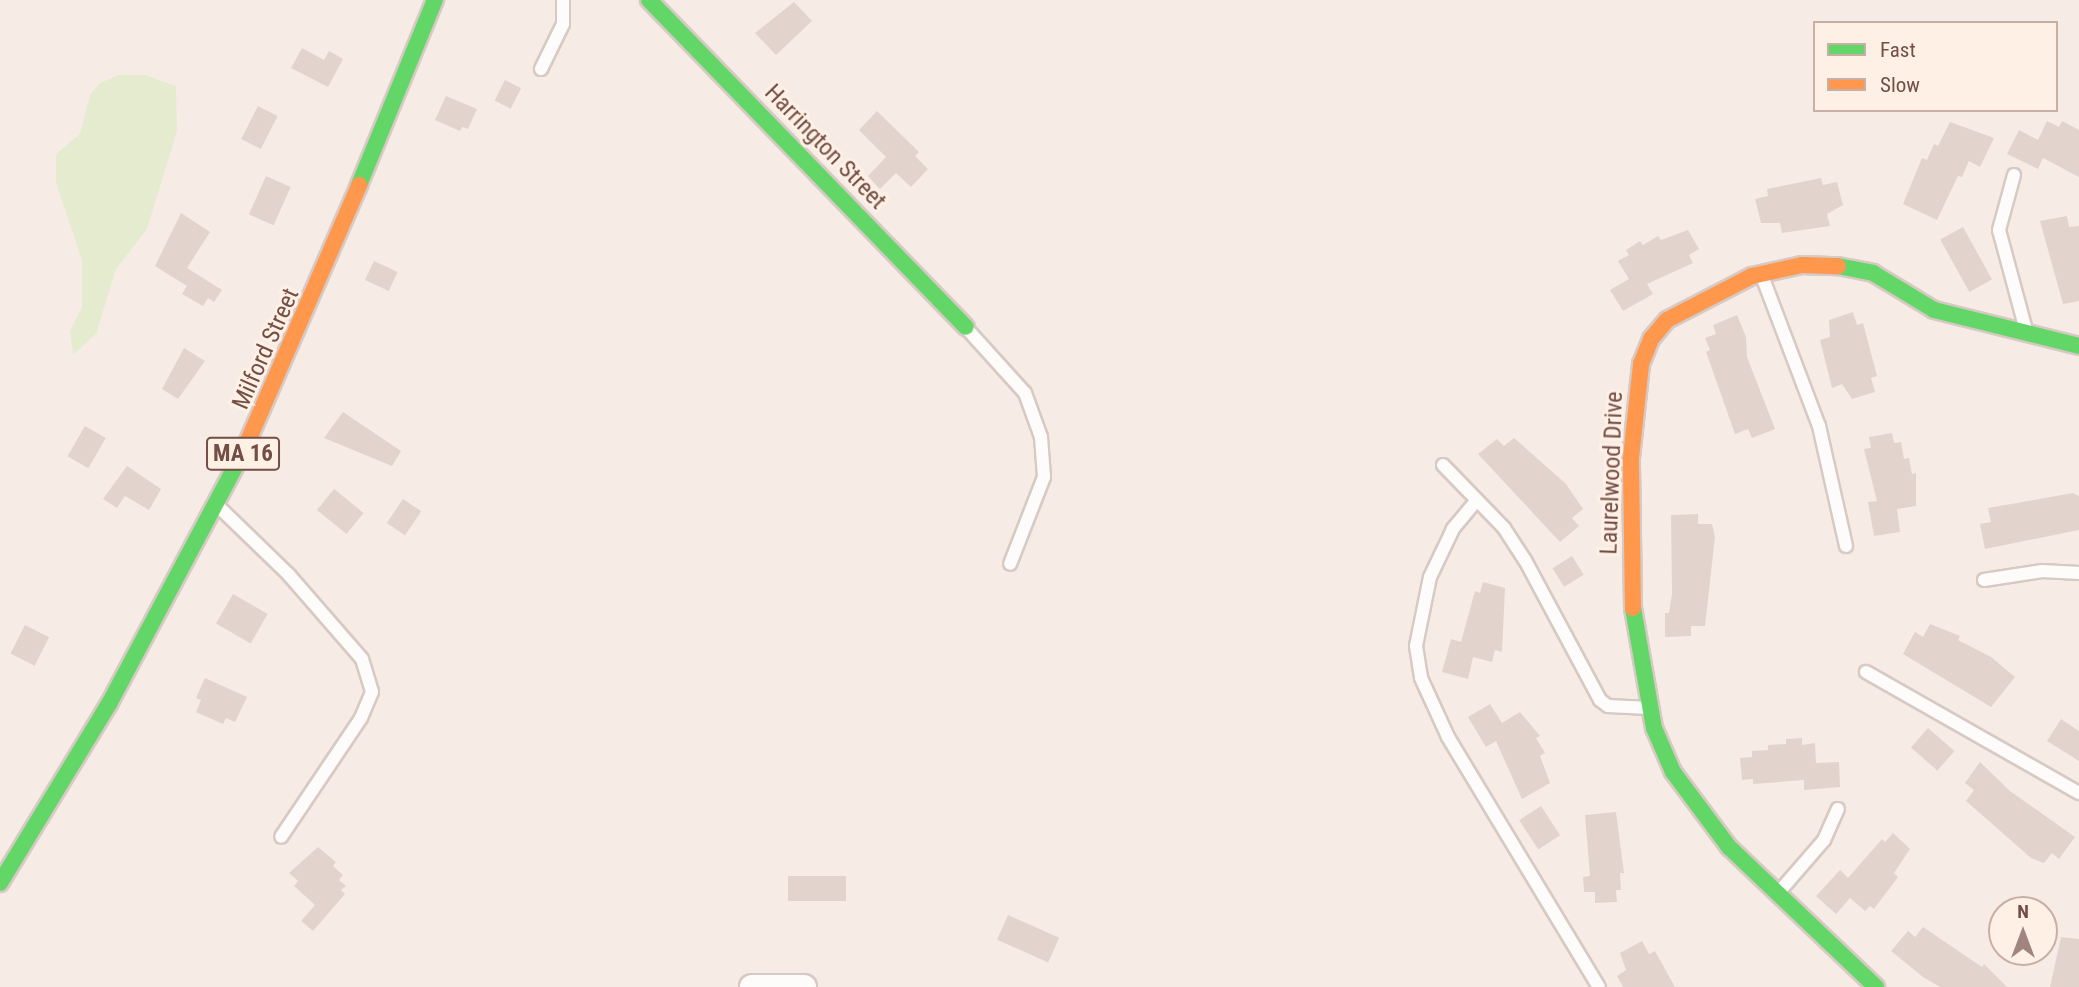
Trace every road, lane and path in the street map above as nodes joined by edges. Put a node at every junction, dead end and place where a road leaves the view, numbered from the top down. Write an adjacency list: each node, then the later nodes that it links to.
1 (435, 0): 12 (street, Milford Street / MA 16)
2 (563, 0): 4 (lane)
3 (649, 0): 7 (street, Harrington Street)
4 (541, 69)
5 (2014, 175): 8 (lane)
6 (1761, 274): 8 (street, Laurelwood Drive); 13 (lane); 18 (street, Laurelwood Drive)
7 (966, 327): 14 (lane)
8 (2027, 334): 9 (street, Laurelwood Drive)
9 (2079, 346)
10 (1443, 465): 11 (lane)
11 (1477, 500): 18 (lane); 26 (lane)
12 (218, 506): 21 (lane); 22 (street, Milford Street / MA 16)
13 (1846, 546)
14 (1010, 564)
15 (2079, 573): 16 (lane)
16 (1984, 580)
17 (1866, 672): 19 (lane)
18 (1649, 708): 23 (street, Laurelwood Drive)
19 (2079, 793)
20 (1838, 809): 23 (lane)
21 (281, 837)
22 (0, 883)
23 (1776, 895): 27 (street, Laurelwood Drive)
24 (752, 987): 25 (street)
25 (804, 987)
26 (1599, 987)
27 (1876, 987)

